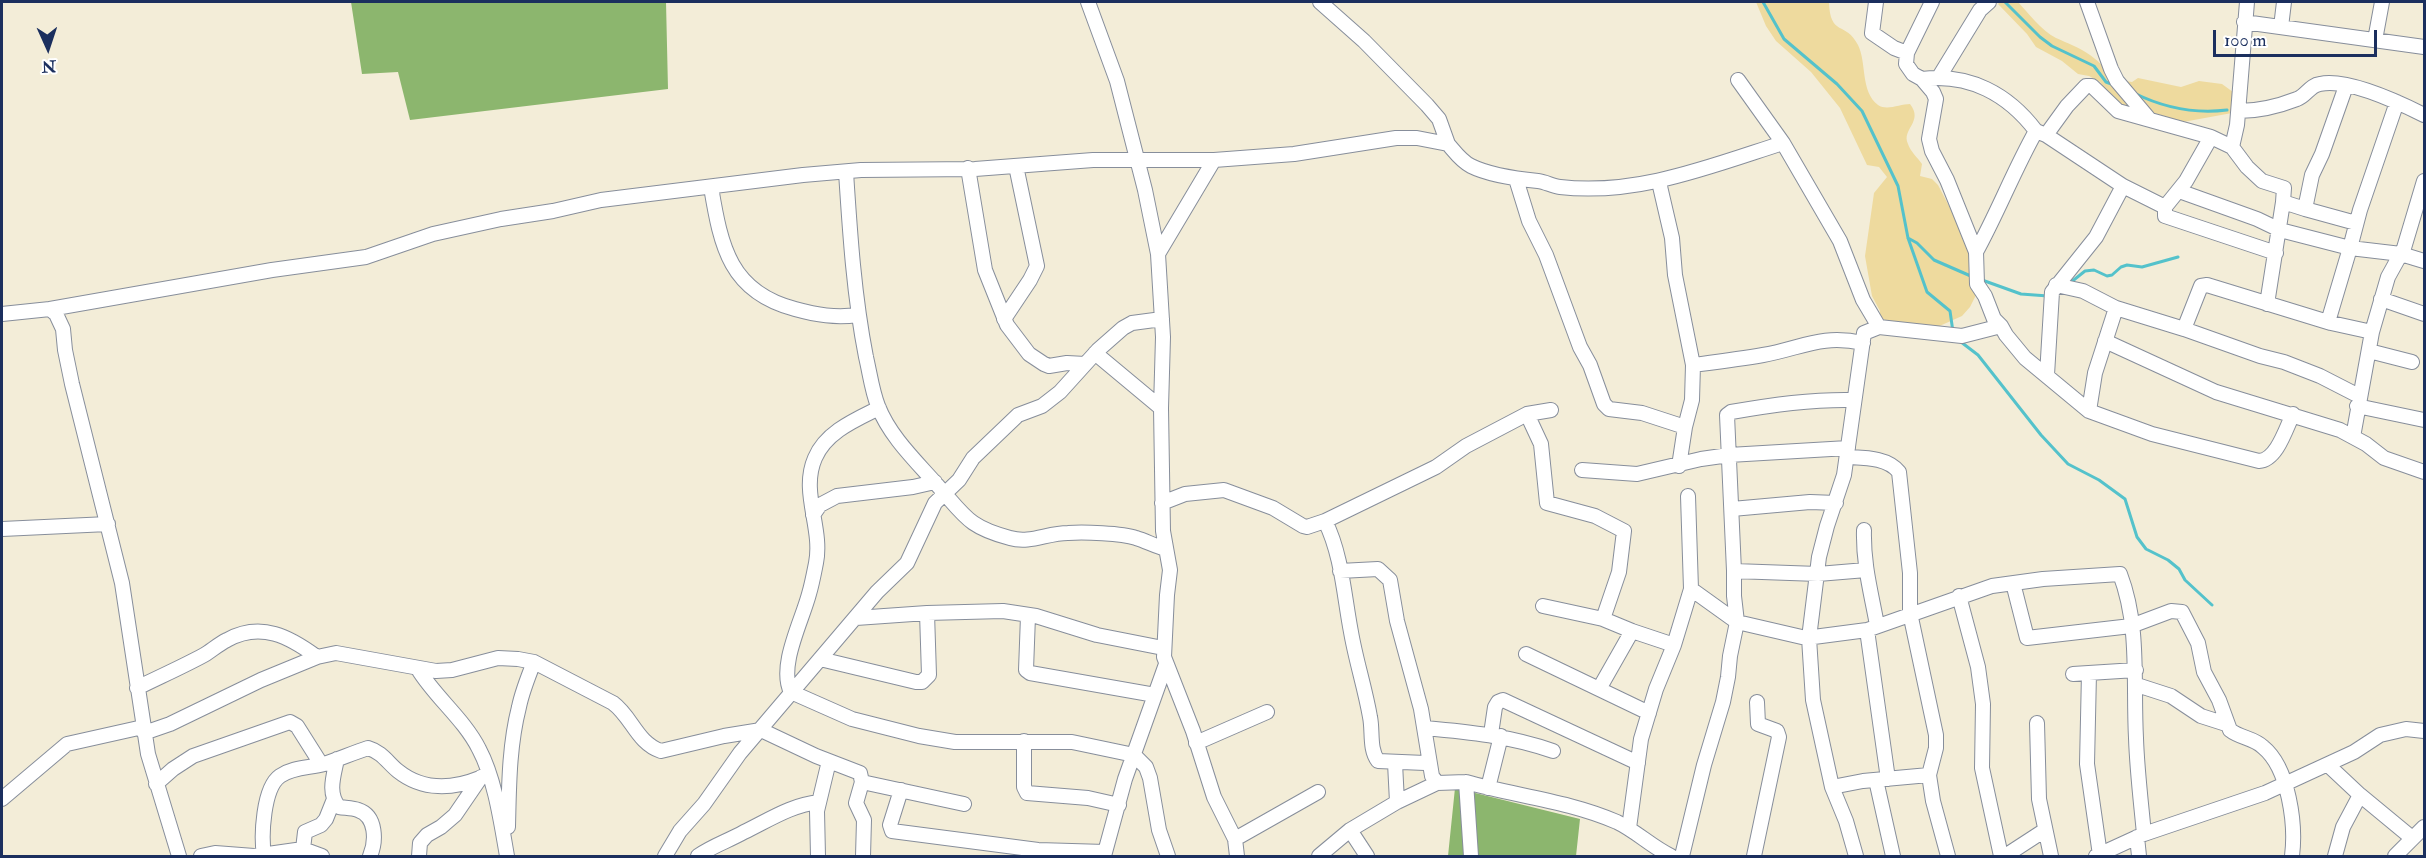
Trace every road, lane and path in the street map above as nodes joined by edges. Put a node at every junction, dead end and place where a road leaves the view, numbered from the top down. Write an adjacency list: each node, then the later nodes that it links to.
1 (1088, 2): 28 (street)
2 (1320, 2): 26 (street)
3 (1876, 2): 14 (street)
4 (1932, 2): 14 (street)
5 (1989, 2): 15 (street)
6 (2087, 2): 22 (street)
7 (2247, 2): 10 (street)
8 (2284, 2): 11 (street)
9 (2382, 2): 12 (street)
10 (2244, 22): 11 (street); 20 (street)
11 (2281, 27): 12 (street)
12 (2375, 40): 13 (street)
13 (2424, 47)
14 (1907, 53): 16 (street)
15 (1939, 76): 16 (street); 23 (street)
16 (1922, 79): 46 (street)
17 (1738, 80): 25 (street)
18 (2346, 86): 19 (street); 20 (street); 42 (street)
19 (2397, 102): 21 (street); 43 (street)
20 (2239, 111): 27 (street)
21 (2424, 115)
22 (2151, 120): 23 (street); 24 (street)
23 (2041, 133): 36 (street); 46 (street)
24 (2211, 137): 27 (street); 38 (street)
25 (1783, 143): 35 (street); 63 (street)
26 (1448, 144): 29 (street); 33 (street)
27 (2232, 147): 39 (street)
28 (1137, 158): 29 (street); 30 (street); 48 (street)
29 (1214, 160): 48 (street)
30 (1016, 166): 31 (street); 59 (street)
31 (968, 168): 32 (street); 59 (street)
32 (846, 172): 37 (street); 58 (street)
33 (1516, 179): 35 (street); 83 (street)
34 (2424, 181): 40 (street)
35 (1659, 182): 72 (street)
36 (2123, 186): 41 (street); 51 (street)
37 (711, 187): 55 (street); 58 (street)
38 (2179, 191): 41 (street); 44 (street)
39 (2283, 202): 42 (street); 44 (street)
40 (2420, 206): 49 (street)
41 (2165, 207): 47 (street)
42 (2305, 209): 43 (street)
43 (2356, 224): 45 (street)
44 (2280, 230): 45 (street); 47 (street)
45 (2350, 248): 49 (street); 61 (street)
46 (1976, 252): 62 (street)
47 (2276, 253): 53 (street)
48 (1158, 254): 60 (street)
49 (2401, 254): 50 (street); 52 (street)
50 (2424, 261)
51 (2056, 285): 54 (street); 73 (street)
52 (2381, 299): 57 (street); 65 (street)
53 (2267, 304): 61 (street); 64 (street)
54 (2116, 308): 64 (street); 66 (street)
55 (50, 309): 56 (street); 98 (street)
56 (2, 314)
57 (2424, 314)
58 (858, 315): 76 (street)
59 (1004, 319): 71 (street)
60 (1162, 319): 69 (street); 77 (street)
61 (2328, 322): 65 (street)
62 (2001, 326): 63 (street); 73 (street)
63 (1879, 327): 67 (street)
64 (2184, 329): 75 (street)
65 (2372, 332): 68 (street)
66 (2105, 341): 79 (street); 81 (street)
67 (1863, 344): 72 (street); 74 (street)
68 (2369, 351): 70 (street); 75 (street)
69 (1095, 353): 71 (street); 77 (street)
70 (2412, 363)
71 (1085, 364): 91 (street)
72 (1693, 365): 83 (street)
73 (2047, 375): 79 (street)
74 (1854, 400): 85 (street); 86 (street)
75 (2358, 401): 82 (street); 84 (street)
76 (879, 408): 90 (street); 96 (street)
77 (1161, 408): 93 (street)
78 (1551, 410): 80 (street)
79 (2089, 411): 81 (street)
80 (1527, 414): 97 (street); 114 (street)
81 (2293, 414): 84 (street)
82 (2424, 420)
83 (1685, 427): 87 (street)
84 (2353, 437): 89 (street)
85 (1847, 452): 86 (street); 94 (street); 111 (street)
86 (1729, 455): 87 (street); 95 (street)
87 (1679, 466): 88 (street)
88 (1582, 470)
89 (2424, 472)
90 (935, 482): 91 (street); 96 (street)
91 (946, 494): 101 (street); 113 (street)
92 (1688, 496): 107 (street)
93 (1162, 502): 97 (street); 101 (street)
94 (1836, 503): 95 (street); 105 (street)
95 (1732, 509): 104 (street)
96 (813, 515): 133 (street)
97 (1325, 521): 103 (street)
98 (108, 524): 99 (street); 131 (street)
99 (2, 530)
100 (1864, 530): 102 (street)
101 (1166, 549): 120 (street)
102 (1866, 570): 105 (street); 117 (street)
103 (1340, 571): 140 (street); 152 (street)
104 (1734, 571): 105 (street); 115 (street)
105 (1818, 574): 164 (street)
106 (2013, 584): 108 (street); 116 (street); 116 (street)
107 (1691, 589): 115 (street); 119 (street)
108 (1959, 596): 111 (street); 209 (street)
109 (1543, 606): 114 (street)
110 (927, 613): 112 (street); 113 (street); 123 (street)
111 (1910, 613): 117 (street); 157 (street)
112 (1028, 616): 120 (street); 134 (street)
113 (856, 618): 123 (street)
114 (1603, 619): 118 (street)
115 (1737, 622): 117 (street); 204 (street)
116 (2131, 626): 127 (street); 139 (street)
117 (1872, 627): 158 (street)
118 (1632, 632): 119 (street); 132 (street)
119 (1674, 645): 137 (street)
120 (1163, 648): 125 (street)
121 (1526, 654): 132 (street)
122 (317, 657): 126 (street); 131 (street); 141 (street)
123 (820, 659): 133 (street)
124 (534, 662): 126 (street); 142 (street); 193 (street)
125 (1166, 664): 134 (street); 146 (street)
126 (418, 669): 156 (street)
127 (2136, 670): 128 (street); 130 (street)
128 (2089, 673): 129 (street); 186 (street)
129 (2073, 674)
130 (2137, 685): 139 (street); 179 (street)
131 (137, 688): 141 (street)
132 (1599, 689): 137 (street)
133 (791, 692): 142 (street); 145 (street)
134 (1155, 696): 148 (street)
135 (1758, 702): 205 (street)
136 (1266, 712): 146 (street)
137 (1649, 713): 153 (street)
138 (2037, 723): 178 (street)
139 (2226, 724): 162 (street)
140 (1425, 728): 144 (street); 151 (street)
141 (143, 730): 163 (street); 169 (street)
142 (761, 730): 150 (street); 194 (street)
143 (2424, 731): 155 (street)
144 (1496, 735): 147 (street); 153 (street); 165 (street)
145 (1024, 741): 148 (street); 174 (street)
146 (1197, 743): 181 (street)
147 (1553, 751)
148 (1134, 755): 174 (street); 198 (street)
149 (337, 759): 154 (street); 156 (street); 170 (street)
150 (829, 761): 159 (street); 171 (street)
151 (1429, 761): 152 (street); 161 (street)
152 (1395, 763): 172 (street)
153 (1638, 763): 176 (street)
154 (321, 764): 163 (street); 187 (street)
155 (2328, 765): 162 (street); 168 (street)
156 (483, 773): 192 (street); 193 (street)
157 (1929, 775): 158 (street); 208 (street)
158 (1882, 779): 164 (street); 207 (street)
159 (862, 782): 166 (street); 197 (street)
160 (1466, 782): 161 (street); 165 (street); 202 (street)
161 (1437, 783): 172 (street)
162 (2285, 783): 179 (street); 212 (street)
163 (156, 784): 188 (street)
164 (1832, 786): 206 (street)
165 (1488, 788): 176 (street)
166 (901, 790): 173 (street); 184 (street)
167 (1317, 792): 181 (street)
168 (2360, 795): 180 (street); 213 (street)
169 (2, 799)
170 (334, 799): 182 (street); 191 (street)
171 (819, 802): 195 (street); 196 (street)
172 (1397, 802): 177 (street)
173 (964, 804)
174 (1119, 805): 185 (street)
175 (2424, 827): 180 (street)
176 (1629, 828): 183 (street)
177 (1350, 830): 200 (street); 201 (street)
178 (2045, 830): 209 (street); 210 (street)
179 (2141, 836): 186 (street); 211 (street)
180 (2412, 838): 214 (street)
181 (1235, 839): 199 (street)
182 (303, 849): 187 (street); 190 (street)
183 (1650, 852): 203 (street)
184 (1027, 853): 185 (street)
185 (1104, 854)
186 (2106, 854)
187 (264, 855): 189 (street)
188 (179, 856)
189 (201, 856)
190 (322, 856)
191 (370, 856)
192 (419, 856)
193 (507, 856)
194 (665, 856)
195 (698, 856)
196 (818, 856)
197 (863, 856)
198 (1168, 856)
199 (1237, 856)
200 (1319, 856)
201 (1367, 856)
202 (1471, 856)
203 (1671, 856)
204 (1682, 856)
205 (1754, 856)
206 (1856, 856)
207 (1893, 856)
208 (1948, 856)
209 (2003, 856)
210 (2051, 856)
211 (2139, 856)
212 (2292, 856)
213 (2335, 856)
214 (2395, 856)

